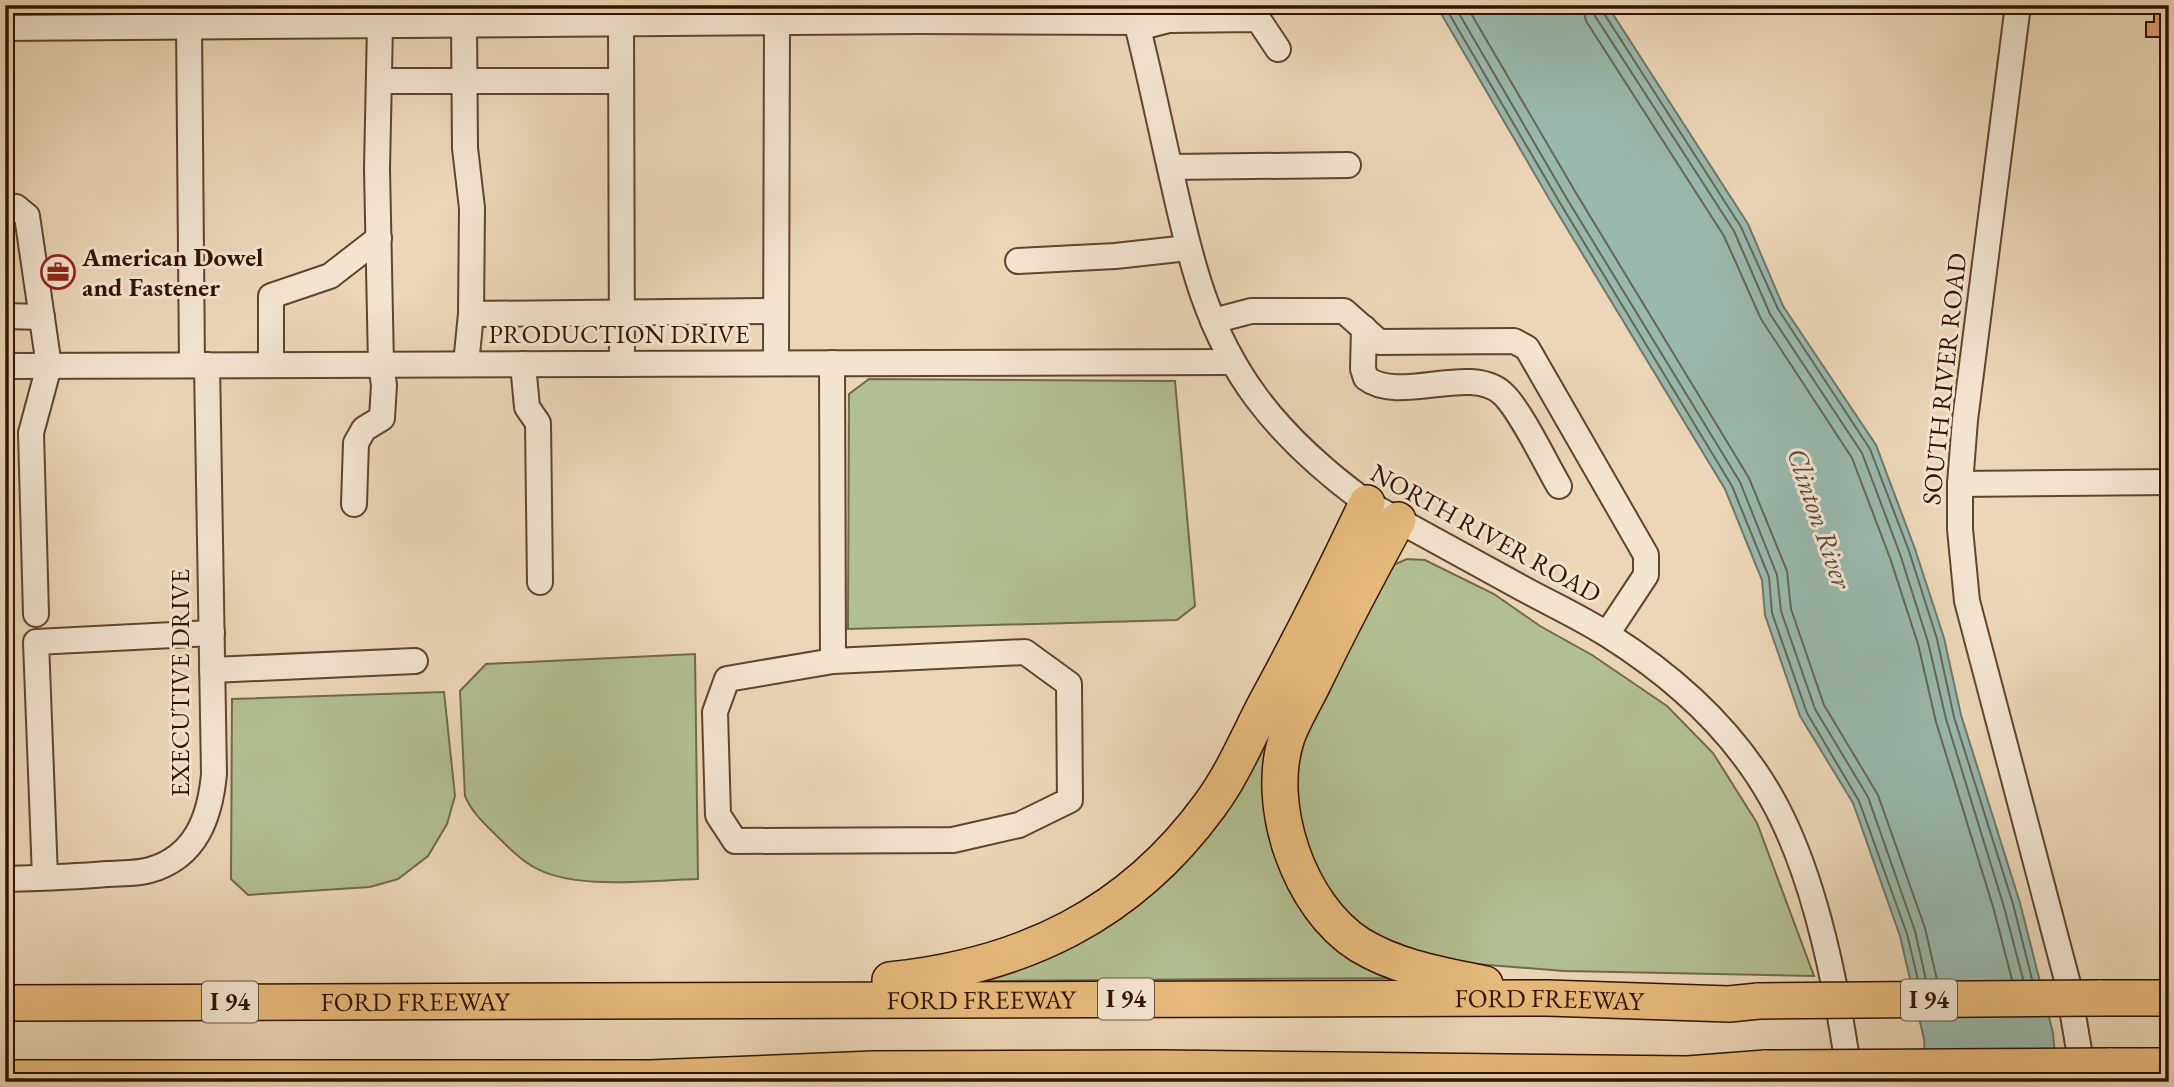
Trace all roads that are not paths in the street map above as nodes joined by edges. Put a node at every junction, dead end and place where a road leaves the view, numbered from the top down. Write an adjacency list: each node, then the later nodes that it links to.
1 (2018, 5): 39 (street, SOUTH RIVER ROAD)
2 (726, 14): 4 (street); 6 (street)
3 (1136, 18): 4 (street); 10 (street); 15 (street, NORTH RIVER ROAD)
4 (777, 22): 21 (street)
5 (464, 24): 6 (street); 7 (street); 11 (street)
6 (621, 24): 13 (street)
7 (380, 25): 8 (street); 12 (street)
8 (189, 26): 9 (street); 33 (street, EXECUTIVE DRIVE)
9 (5, 28)
10 (1278, 49)
11 (464, 80): 12 (street); 13 (street); 22 (street)
12 (379, 81): 17 (street)
13 (621, 81): 20 (street)
14 (1348, 165): 15 (street)
15 (1170, 167): 18 (street, NORTH RIVER ROAD)
16 (5, 206): 24 (street)
17 (379, 238): 34 (street); 35 (street)
18 (1188, 248): 19 (street); 25 (street, NORTH RIVER ROAD)
19 (1018, 261)
20 (621, 310): 21 (street); 22 (street); 32 (street)
21 (776, 311): 28 (street)
22 (471, 314): 30 (street)
23 (5, 316): 24 (street)
24 (42, 317): 37 (street)
25 (1213, 321): 26 (street); 27 (street, NORTH RIVER ROAD)
26 (1363, 328): 40 (street); 47 (street)
27 (1233, 362): 29 (street, PRODUCTION DRIVE); 41 (street, NORTH RIVER ROAD)
28 (776, 363): 29 (street, PRODUCTION DRIVE); 32 (street, PRODUCTION DRIVE)
29 (832, 363): 49 (street)
30 (466, 364): 31 (street, PRODUCTION DRIVE); 35 (street, PRODUCTION DRIVE)
31 (523, 364): 32 (street, PRODUCTION DRIVE); 44 (street)
32 (622, 364)
33 (199, 365): 34 (street, PRODUCTION DRIVE); 37 (street, PRODUCTION DRIVE); 46 (street, EXECUTIVE DRIVE)
34 (271, 365): 35 (street, PRODUCTION DRIVE)
35 (381, 365): 42 (street)
36 (5, 366): 37 (street, PRODUCTION DRIVE)
37 (50, 366): 45 (street)
38 (2169, 482): 39 (street)
39 (1960, 484): 59 (street, SOUTH RIVER ROAD)
40 (1559, 486)
41 (1367, 503): 43 (street, NORTH RIVER ROAD); 55 (highway)
42 (354, 505)
43 (1398, 520): 47 (street, NORTH RIVER ROAD); 53 (highway)
44 (540, 582)
45 (36, 614)
46 (212, 634): 50 (street, EXECUTIVE DRIVE); 51 (street)
47 (1607, 635): 64 (street, NORTH RIVER ROAD)
48 (415, 661): 50 (street)
49 (833, 661): 49 (street)
50 (212, 670): 51 (street, EXECUTIVE DRIVE)
51 (45, 877): 52 (street, EXECUTIVE DRIVE)
52 (5, 879)
53 (1547, 998): 54 (highway, FORD FREEWAY / I 94, bridge); 55 (highway, FORD FREEWAY / I 94)
54 (2169, 998)
55 (705, 1000): 56 (highway, FORD FREEWAY / I 94)
56 (5, 1003)
57 (2169, 1066): 59 (highway)
58 (1688, 1074): 59 (highway, bridge); 61 (highway); 63 (highway)
59 (2095, 1074)
60 (5, 1078): 61 (highway)
61 (650, 1078): 62 (highway)
62 (693, 1082)
63 (1641, 1082)
64 (1850, 1082)

